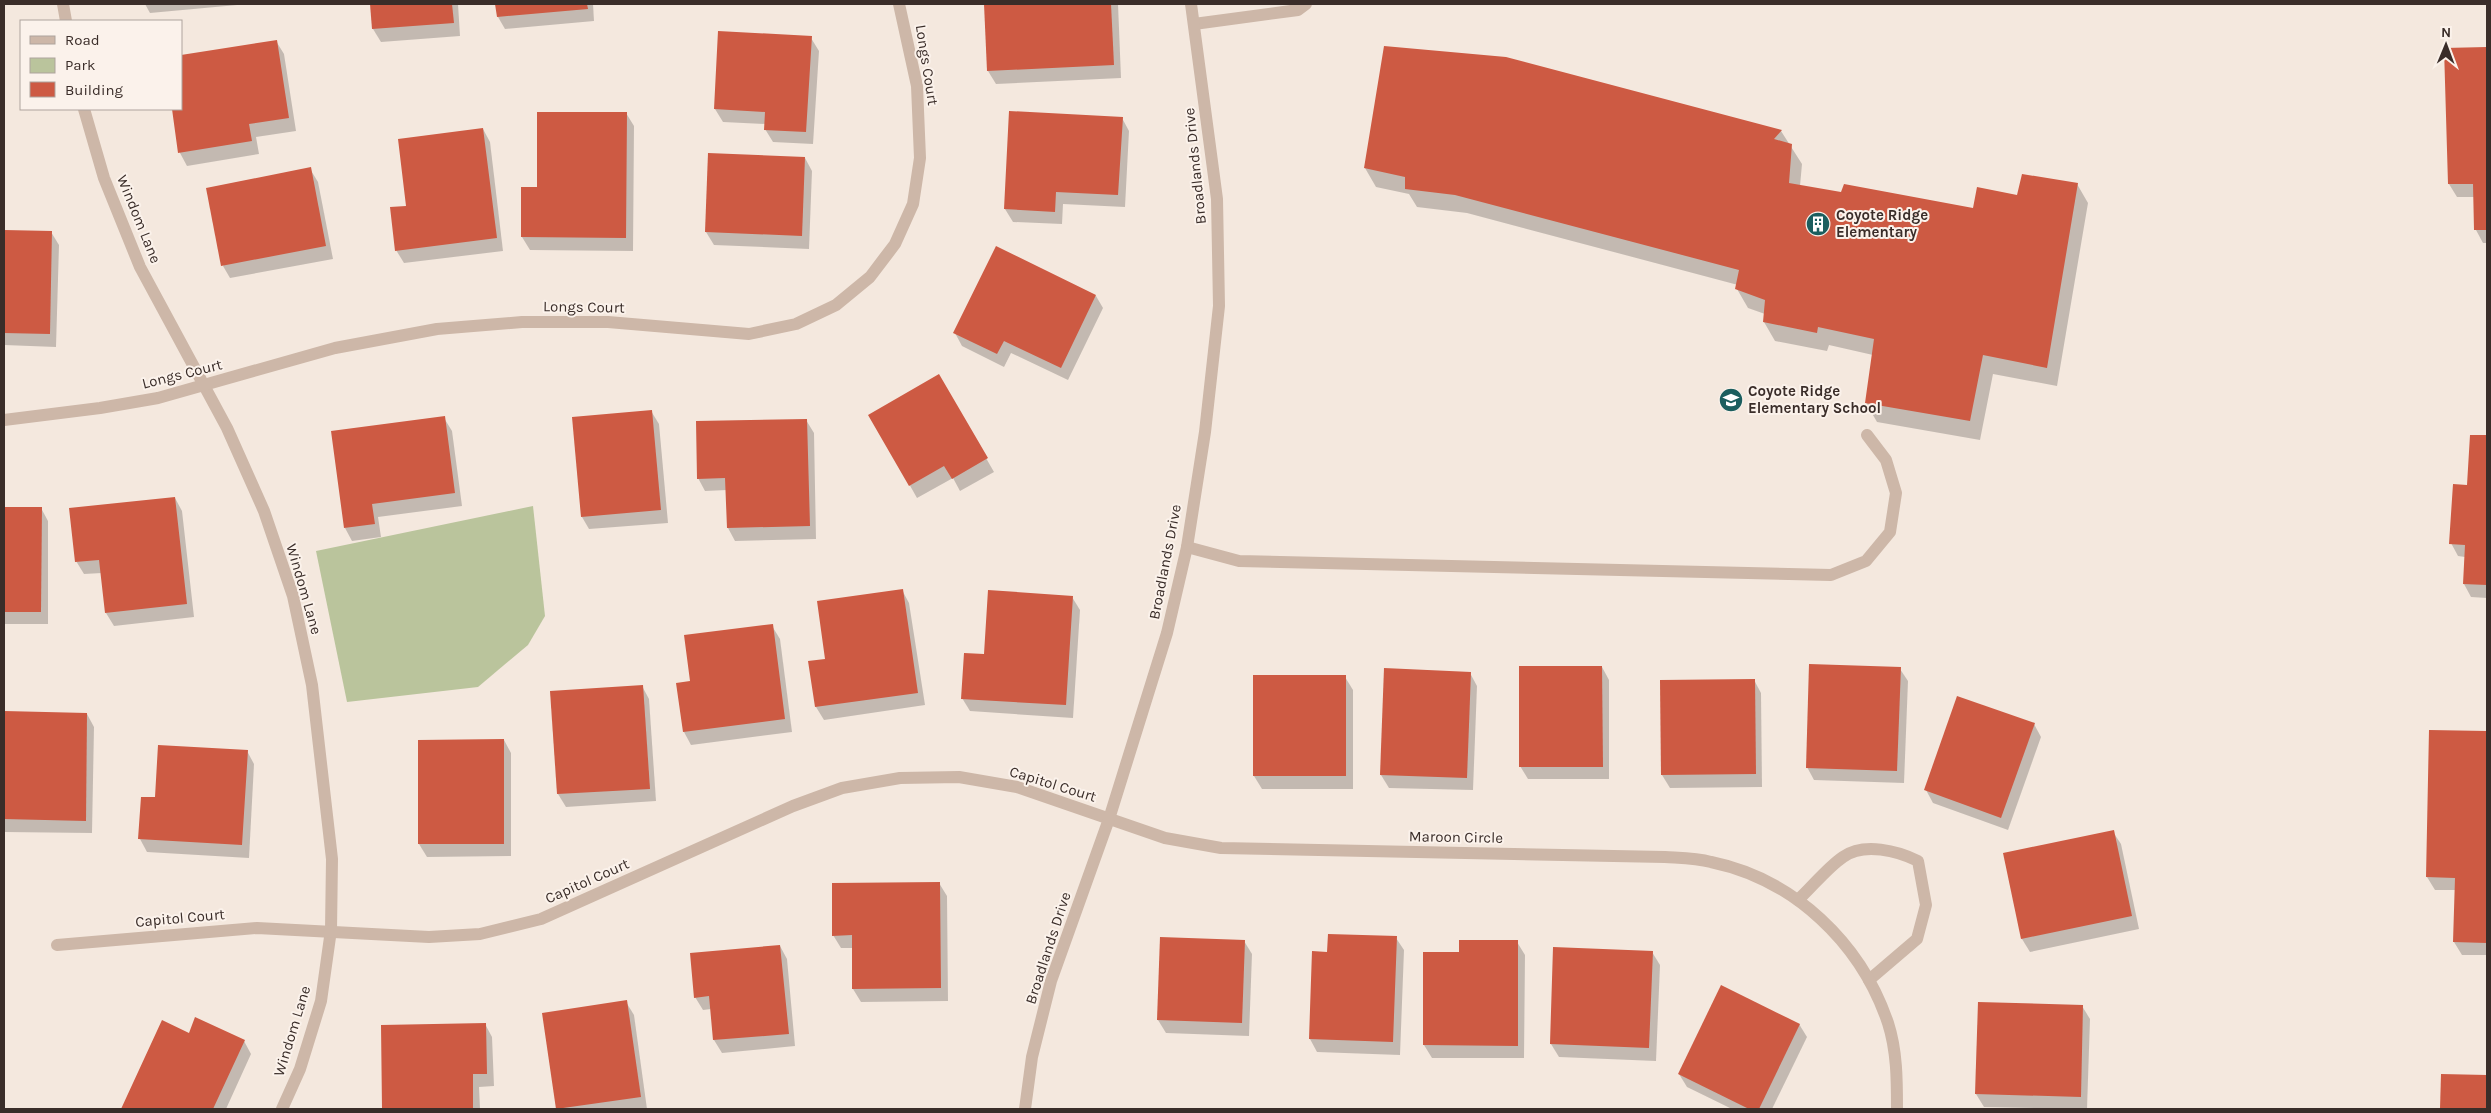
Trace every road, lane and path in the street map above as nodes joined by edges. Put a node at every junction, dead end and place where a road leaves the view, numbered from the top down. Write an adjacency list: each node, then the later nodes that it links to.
1 (63, 4): 5 (street)
2 (899, 4): 8 (street, Longs Court)
3 (1190, 4): 6 (street, Broadlands Drive)
4 (1306, 4): 6 (street)
5 (66, 20)
6 (1194, 24): 11 (street, Broadlands Drive)
7 (84, 110): 8 (street, Windom Lane)
8 (204, 386): 9 (street, Longs Court); 14 (street, Windom Lane)
9 (4, 420)
10 (1867, 435): 11 (street)
11 (1187, 547): 12 (street, Broadlands Drive)
12 (1109, 819): 13 (street, Maroon Circle); 14 (street, Capitol Court); 18 (street, Broadlands Drive)
13 (1798, 900): 16 (street, Maroon Circle); 16 (street)
14 (331, 930): 15 (street, Capitol Court); 17 (street, Windom Lane)
15 (57, 945)
16 (1869, 980): 19 (street, Maroon Circle)
17 (282, 1109)
18 (1025, 1109)
19 (1897, 1109)

